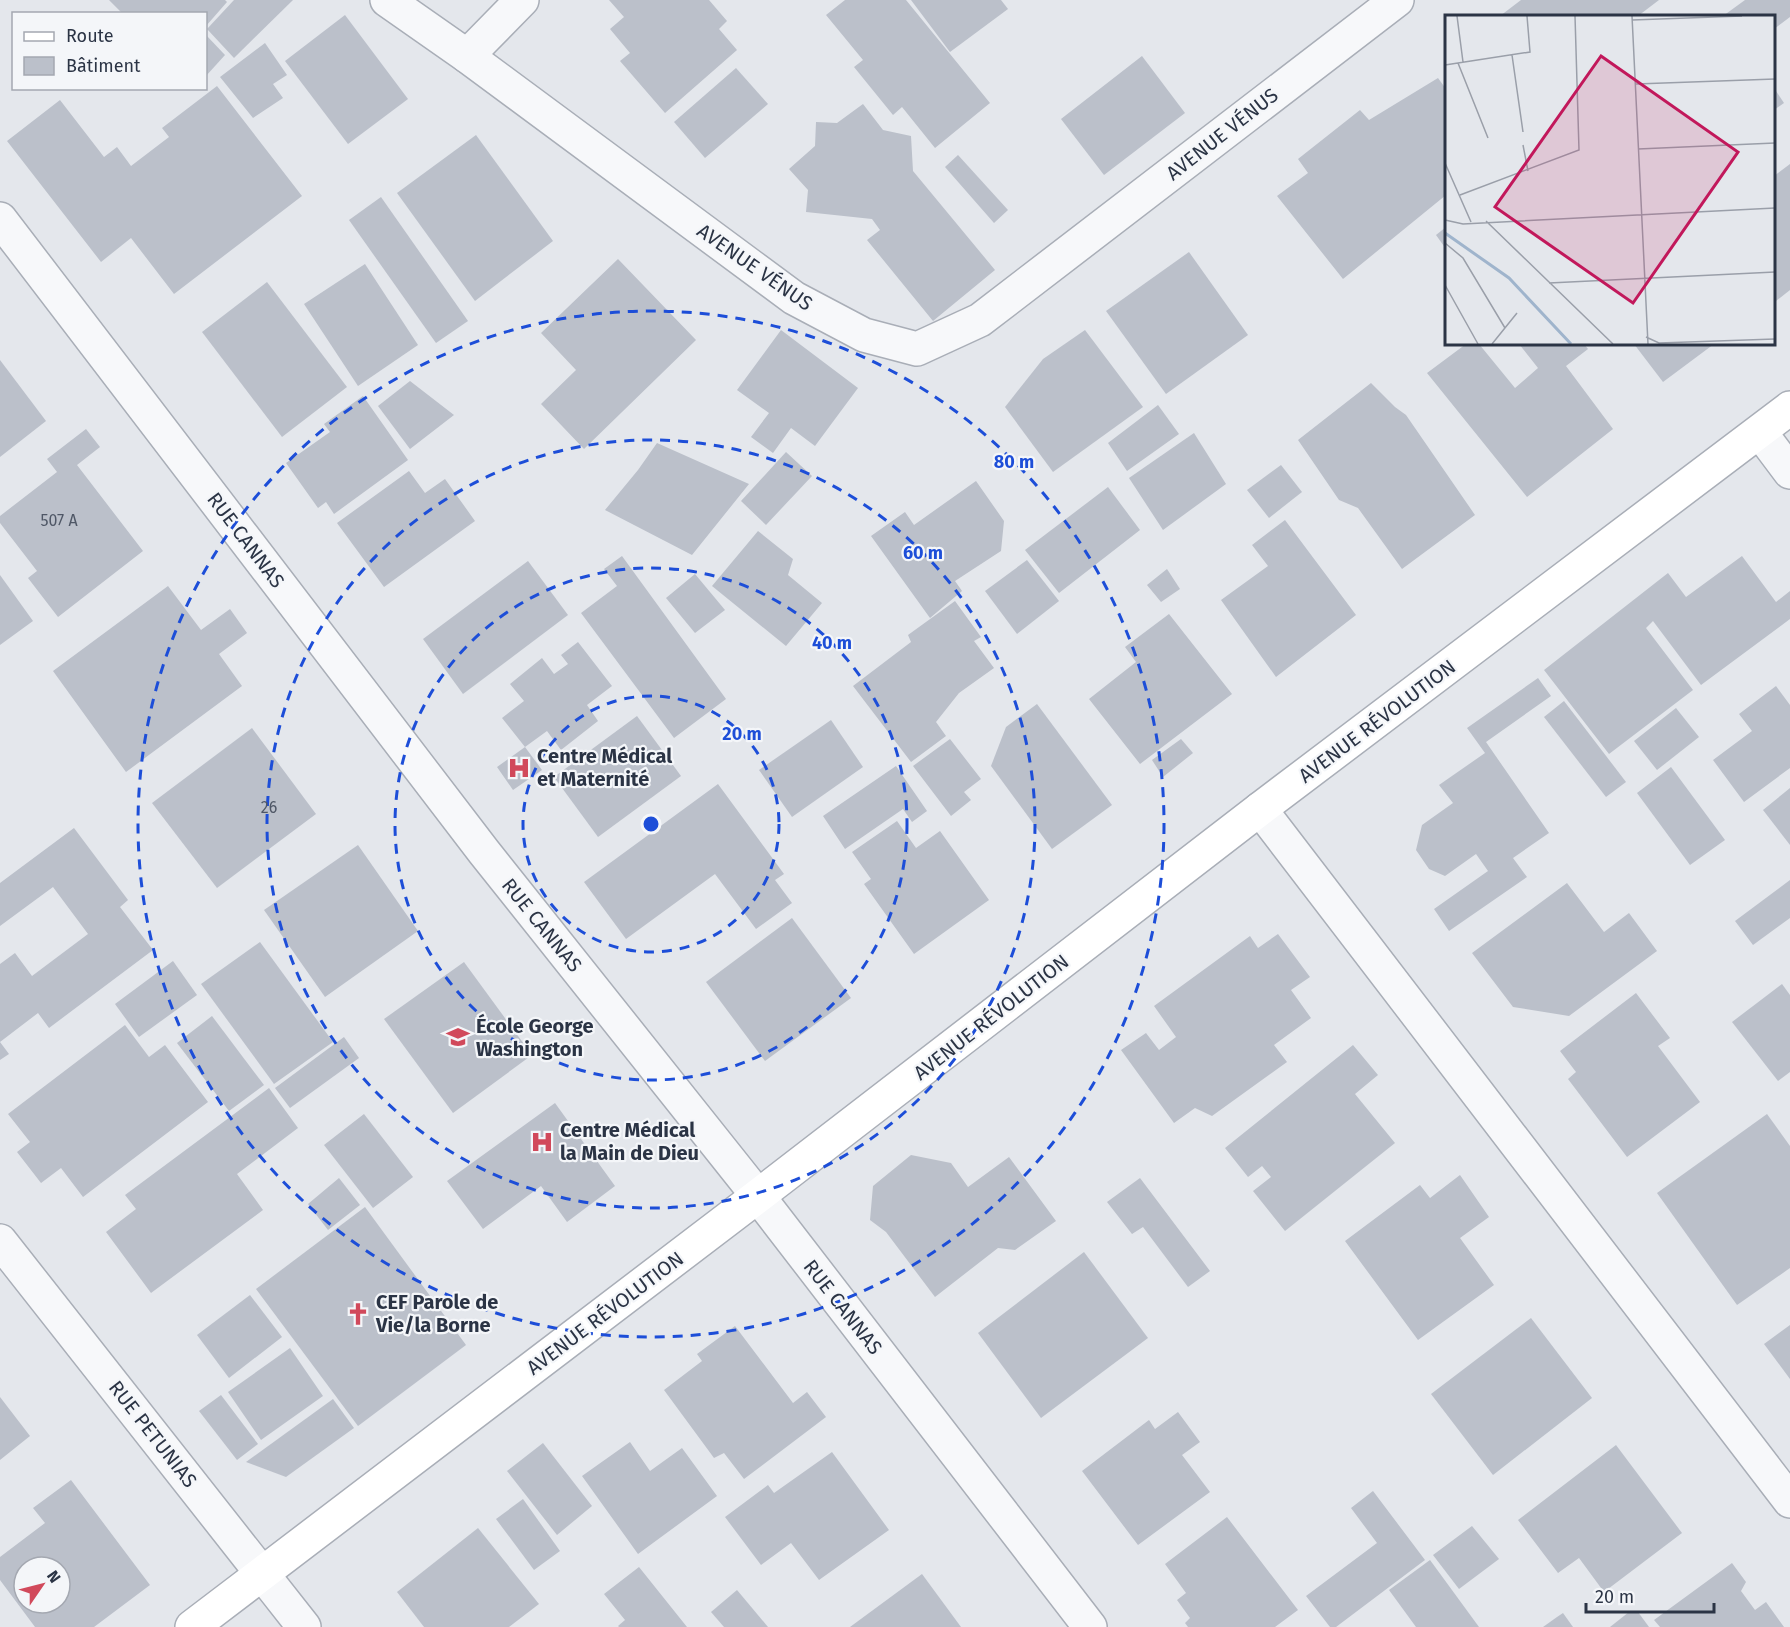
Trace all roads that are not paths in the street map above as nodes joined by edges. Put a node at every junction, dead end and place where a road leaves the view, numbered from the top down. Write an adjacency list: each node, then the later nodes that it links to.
1 (387, 0): 4 (street, AVENUE VÉNUS)
2 (522, 0): 4 (street)
3 (1397, 0): 4 (street, AVENUE VÉNUS)
4 (467, 56)
5 (0, 219): 10 (street, RUE CANNAS)
6 (1790, 408): 7 (street, AVENUE RÉVOLUTION)
7 (1760, 432): 8 (street); 9 (street, AVENUE RÉVOLUTION)
8 (1790, 472)
9 (1260, 809): 10 (street, AVENUE RÉVOLUTION); 12 (street)
10 (758, 1196): 13 (street, AVENUE RÉVOLUTION); 16 (street, RUE CANNAS)
11 (0, 1241): 13 (street, RUE PETUNIAS)
12 (1790, 1501)
13 (263, 1574): 14 (street, AVENUE RÉVOLUTION); 15 (street, RUE PETUNIAS)
14 (192, 1627)
15 (304, 1627)
16 (1090, 1627)

